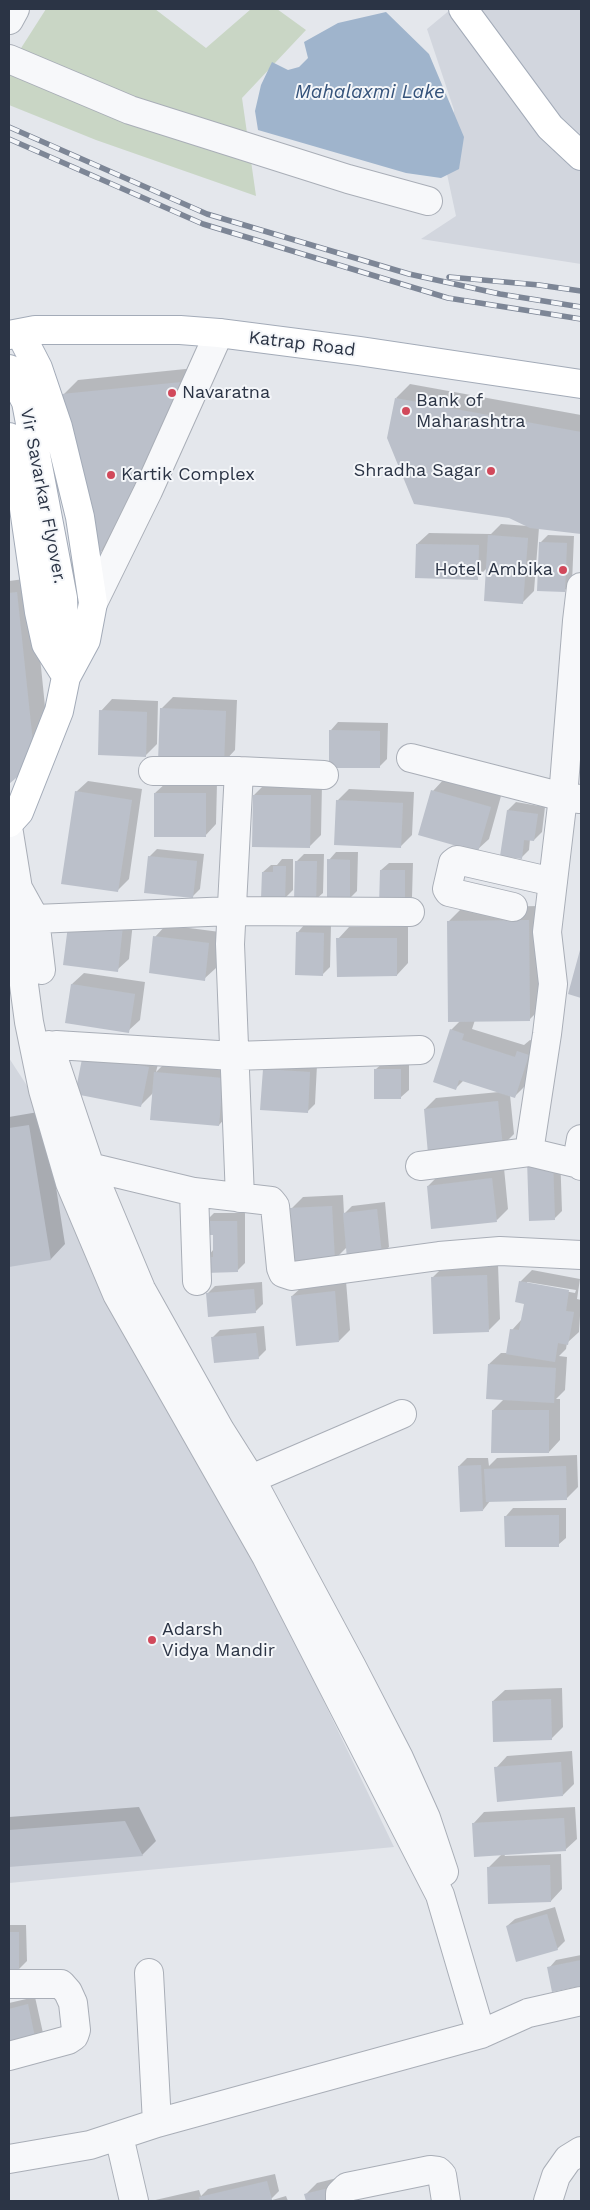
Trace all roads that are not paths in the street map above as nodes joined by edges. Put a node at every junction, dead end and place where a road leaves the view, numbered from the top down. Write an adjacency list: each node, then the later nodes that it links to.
1 (15, 9): 3 (street)
2 (463, 9): 5 (main road)
3 (9, 20)
4 (9, 59): 6 (street)
5 (581, 156)
6 (428, 201)
7 (12, 330): 8 (main road, Katrap Road); 13 (main road, Katrap Road)
8 (219, 333): 10 (main road, Katrap Road); 13 (street)
9 (9, 369): 15 (main road, Vir Savarkar Flyover.)
10 (581, 384)
11 (11, 452): 15 (main road)
12 (581, 587): 14 (street)
13 (92, 603): 15 (main road, Katrap Road)
14 (579, 621): 20 (street)
15 (66, 677): 21 (main road)
16 (411, 758): 20 (street)
17 (153, 771): 18 (street)
18 (239, 771): 19 (street); 26 (street)
19 (324, 775)
20 (572, 798): 23 (street)
21 (9, 823)
22 (9, 833): 24 (street)
23 (553, 882): 25 (street); 32 (street)
24 (18, 889): 28 (street); 35 (street)
25 (513, 907)
26 (232, 911): 27 (street); 28 (street); 31 (street)
27 (410, 912)
28 (35, 919): 29 (street)
29 (50, 1047): 31 (street); 35 (street)
30 (420, 1050): 31 (street)
31 (234, 1056): 37 (street)
32 (529, 1152): 33 (street); 34 (street)
33 (581, 1157)
34 (420, 1166)
35 (78, 1170): 36 (street); 41 (street); 45 (street)
36 (194, 1192): 37 (street); 39 (street)
37 (240, 1198): 38 (street)
38 (581, 1255)
39 (197, 1281)
40 (402, 1414): 41 (street)
41 (251, 1479): 45 (street)
42 (149, 1974): 47 (street)
43 (9, 1984): 46 (street)
44 (581, 2001): 45 (street)
45 (490, 2030): 47 (street)
46 (9, 2056)
47 (157, 2123): 48 (street)
48 (119, 2136): 50 (street); 51 (street)
49 (581, 2151): 54 (street)
50 (9, 2159)
51 (134, 2201)
52 (340, 2201): 53 (street)
53 (446, 2201)
54 (548, 2201)

